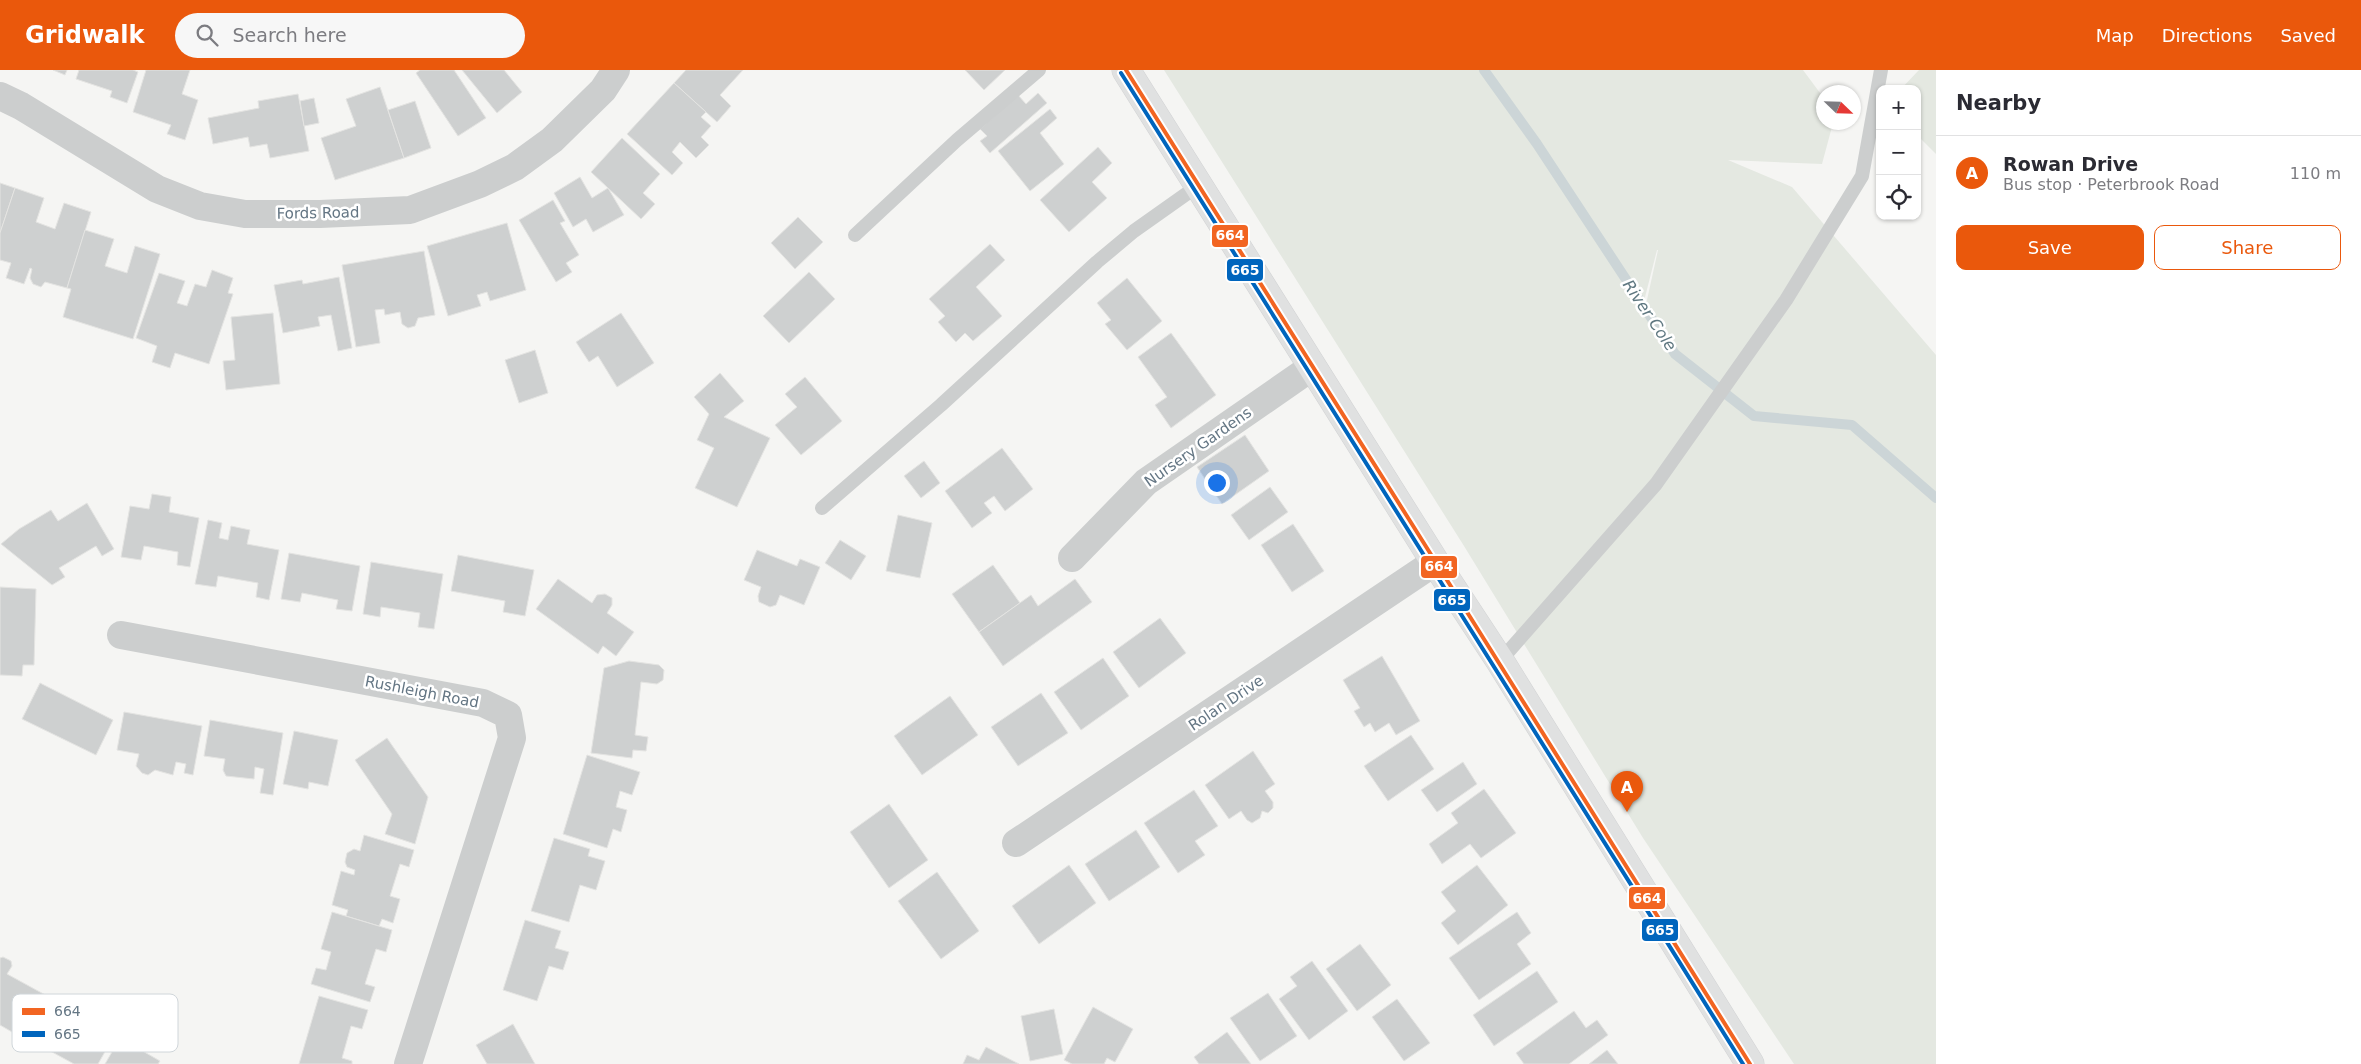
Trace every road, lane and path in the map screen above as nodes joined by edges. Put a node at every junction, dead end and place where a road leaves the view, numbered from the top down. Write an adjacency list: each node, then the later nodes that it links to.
1 (616, 70): 5 (street, Fords Road)
2 (1039, 70): 7 (lane)
3 (1126, 70): 6 (street)
4 (1881, 70): 13 (lane)
5 (0, 96)
6 (1199, 185): 8 (street); 9 (lane)
7 (856, 235)
8 (1312, 367): 10 (street, Nursery Gardens); 11 (street)
9 (822, 508)
10 (1072, 558)
11 (1435, 562): 13 (street); 14 (street, Rolan Drive)
12 (121, 636): 16 (street, Rushleigh Road)
13 (1500, 661): 15 (street)
14 (1016, 843)
15 (1745, 1062)
16 (408, 1064)

